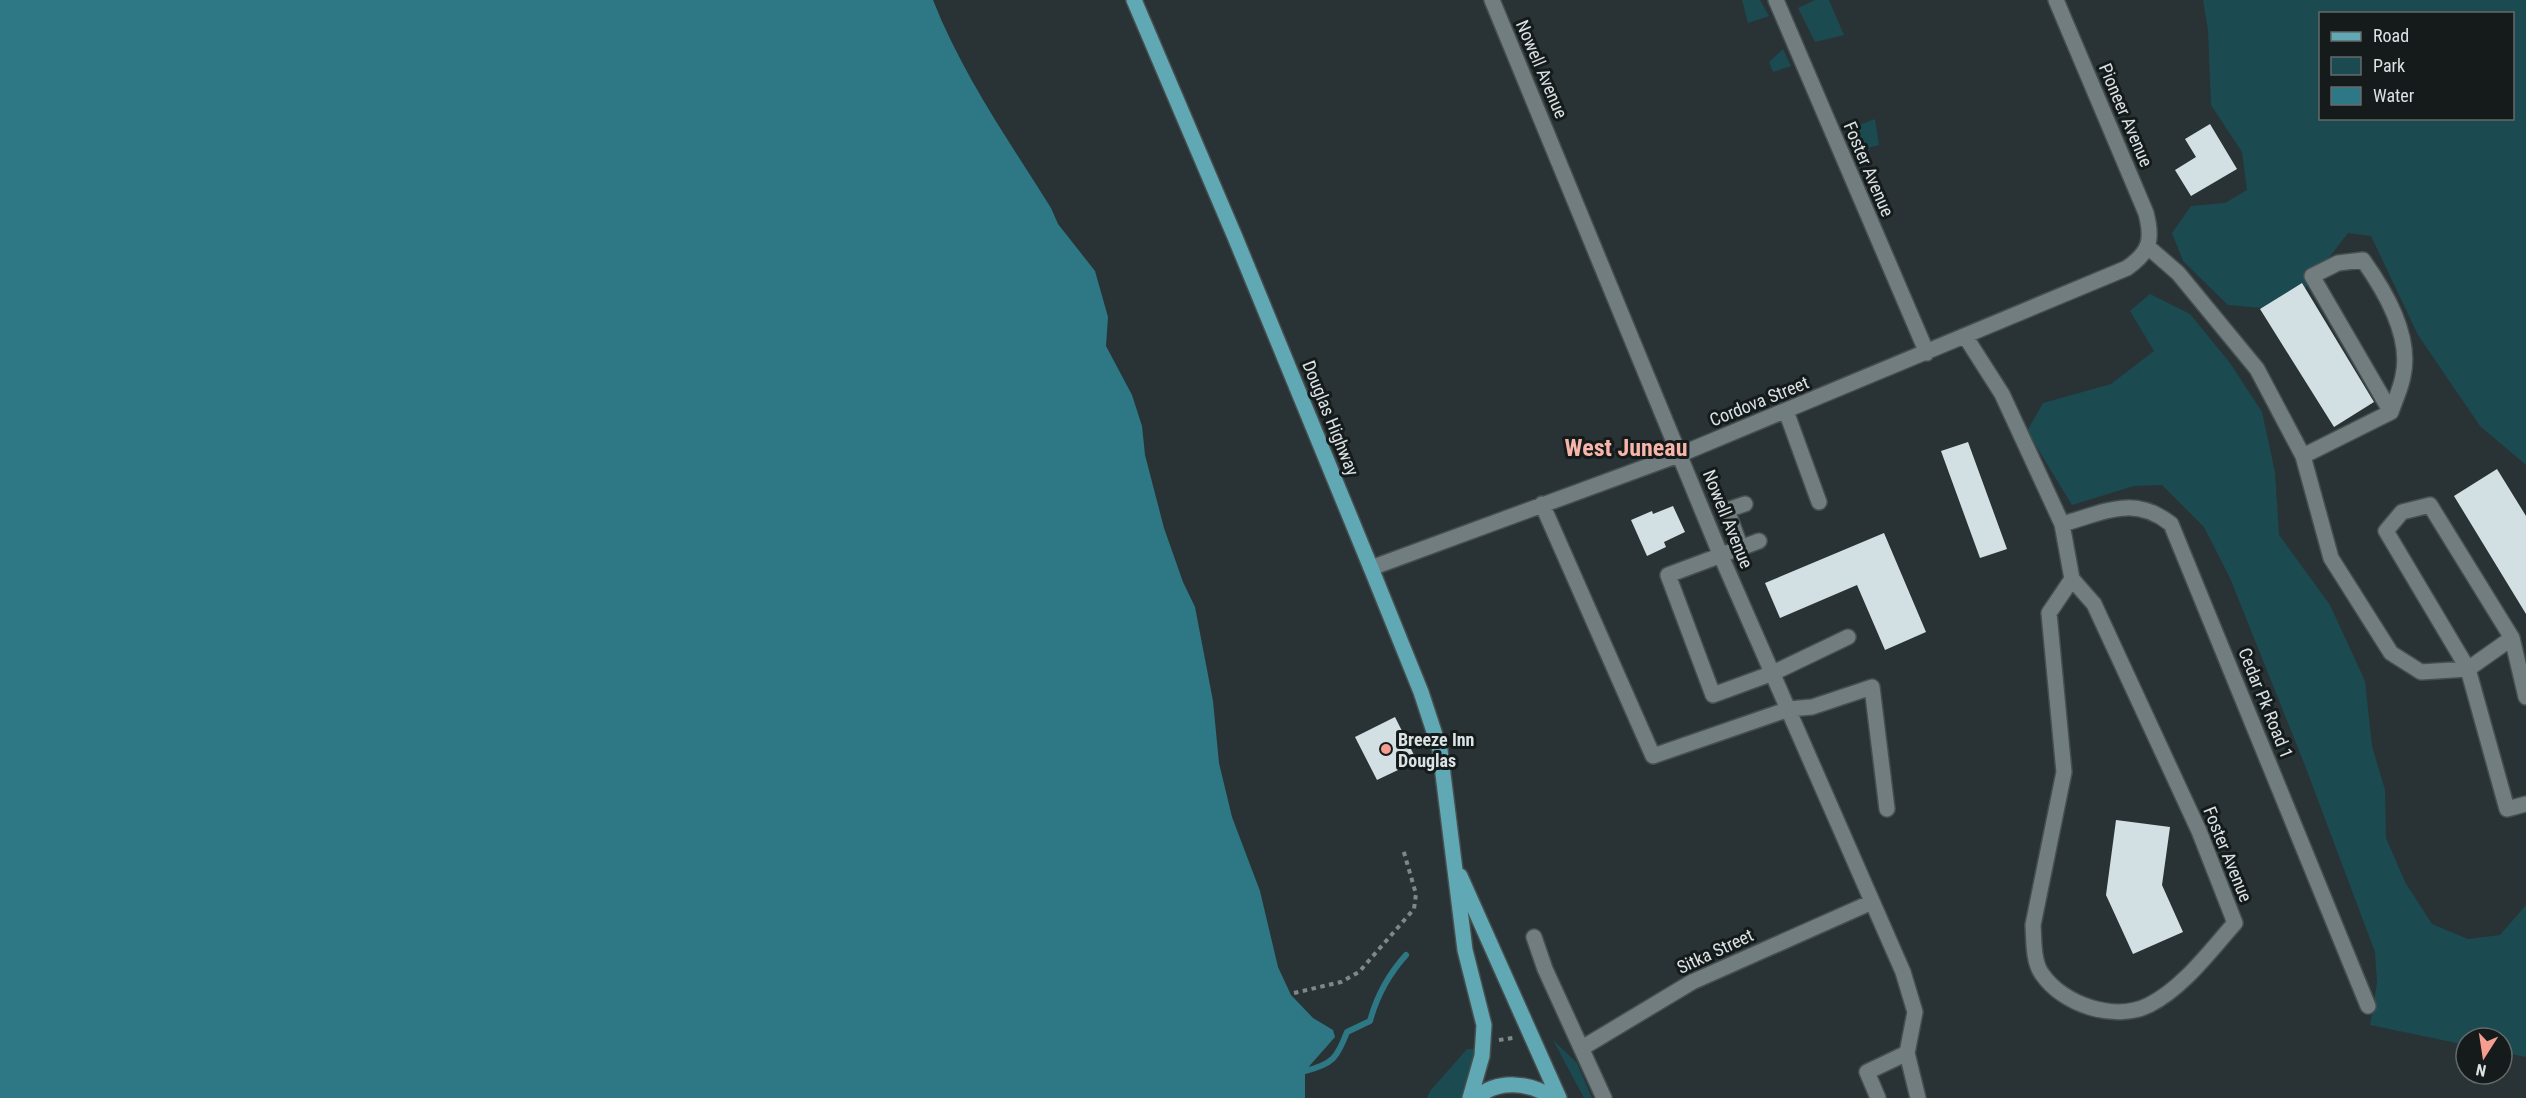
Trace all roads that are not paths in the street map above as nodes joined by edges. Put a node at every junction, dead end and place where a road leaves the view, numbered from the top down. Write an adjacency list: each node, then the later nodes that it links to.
1 (1134, 0): 19 (main road, Douglas Highway)
2 (1492, 0): 10 (street, Nowell Avenue)
3 (1776, 0): 7 (street, Foster Avenue)
4 (2056, 0): 5 (street, Pioneer Avenue)
5 (2148, 247): 6 (street, Cordova Street); 11 (street)
6 (1965, 336): 7 (street, Cordova Street); 15 (street)
7 (1927, 353): 8 (street, Cordova Street)
8 (1786, 411): 10 (street, Cordova Street); 12 (street)
9 (2391, 412): 9 (street); 11 (street)
10 (1681, 454): 13 (street, Cordova Street); 18 (street, Nowell Avenue)
11 (2303, 456): 23 (street)
12 (1819, 502)
13 (1542, 504): 19 (street, Cordova Street); 26 (street)
14 (1745, 504): 17 (street)
15 (2062, 524): 20 (street); 32 (street, Cedar Pk Road 1)
16 (1759, 541): 17 (street)
17 (1741, 548): 18 (street)
18 (1721, 556): 24 (street, Nowell Avenue); 24 (street)
19 (1371, 567): 29 (main road, Douglas Highway)
20 (2072, 579): 20 (street, Foster Avenue)
21 (1848, 637): 24 (street)
22 (2512, 638): 23 (street); 23 (street); 25 (street)
23 (2468, 669): 27 (street)
24 (1773, 673): 26 (street, Nowell Avenue)
25 (2526, 697)
26 (1789, 709): 28 (street); 30 (street, Nowell Avenue)
27 (2526, 804)
28 (1887, 809)
29 (1453, 862): 35 (main road, Douglas Highway); 38 (main road)
30 (1872, 902): 33 (street, Sitka Street); 34 (street, Nowell Avenue)
31 (1534, 937): 33 (street)
32 (2368, 1005)
33 (1582, 1048): 39 (street)
34 (1906, 1053): 40 (street); 41 (street)
35 (1470, 1098)
36 (1476, 1098): 37 (main road)
37 (1553, 1098)
38 (1559, 1098)
39 (1604, 1098)
40 (1878, 1098)
41 (1918, 1098)

